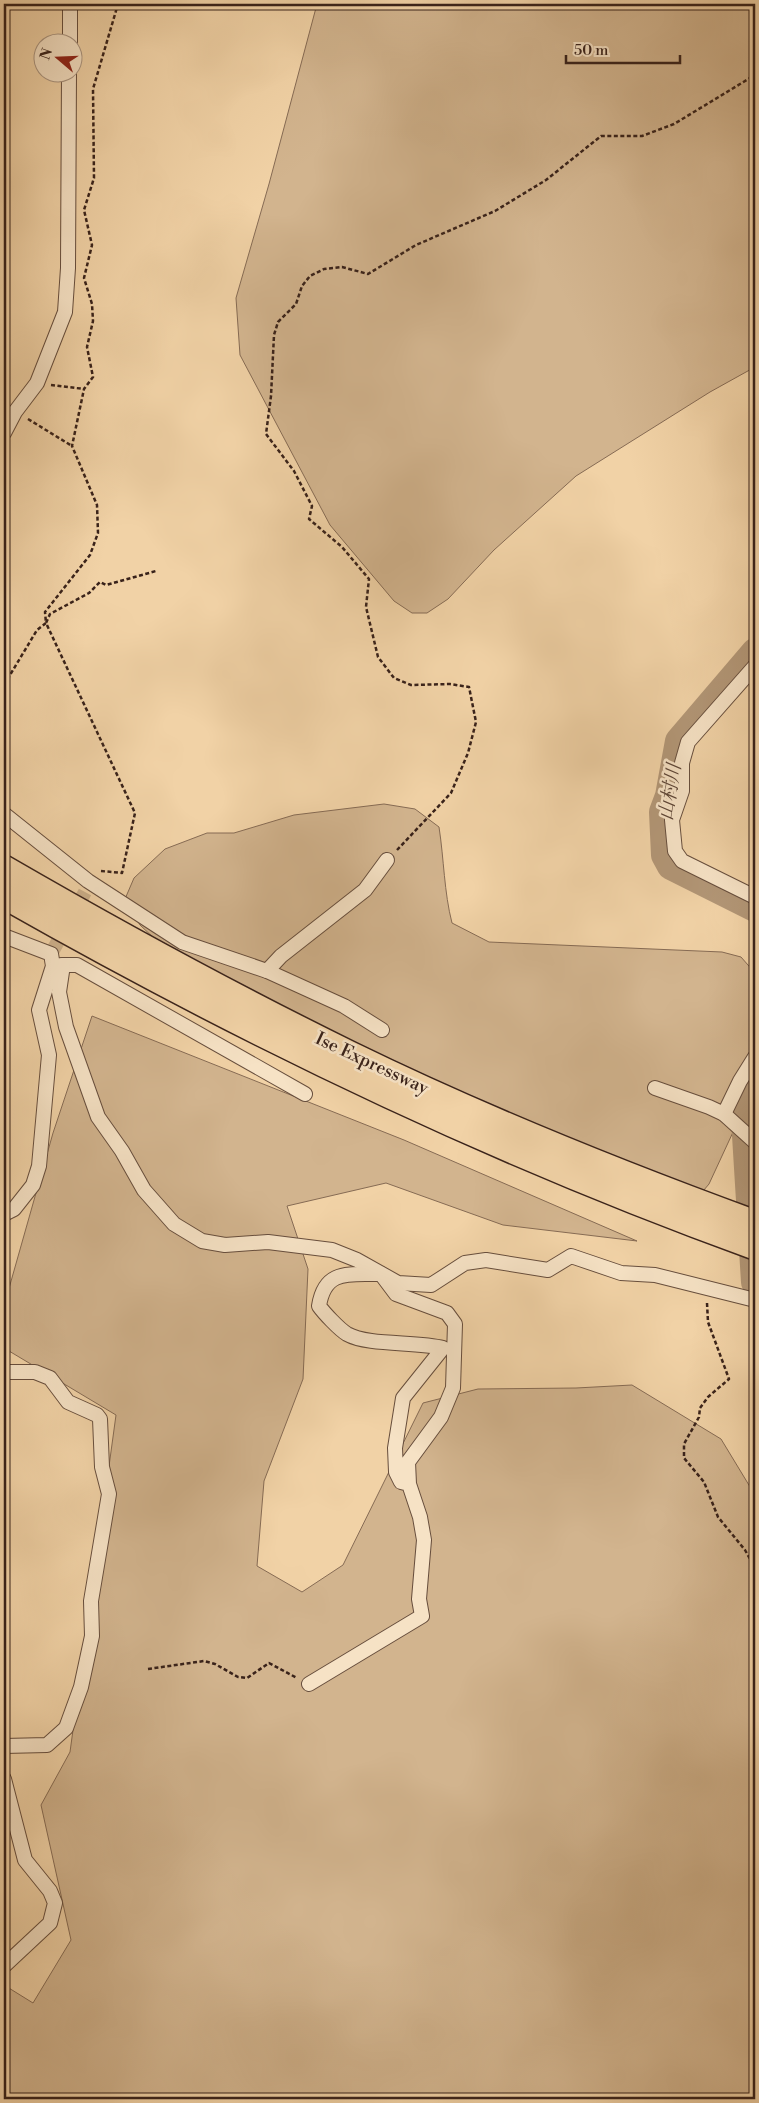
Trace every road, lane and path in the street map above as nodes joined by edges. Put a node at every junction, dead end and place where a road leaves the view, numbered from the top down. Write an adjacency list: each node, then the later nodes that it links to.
1 (70, 4): 3 (street)
2 (118, 4): 7 (path)
3 (70, 32)
4 (755, 75): 16 (path)
5 (70, 82): 6 (street)
6 (37, 383): 7 (path); 8 (street)
7 (84, 389): 10 (path)
8 (15, 412): 9 (street); 10 (path)
9 (4, 433)
10 (72, 446): 12 (path)
11 (156, 571): 12 (path)
12 (46, 623): 14 (path); 18 (path)
13 (755, 666): 20 (street)
14 (4, 685)
15 (4, 814): 18 (street)
16 (387, 860): 23 (street)
17 (4, 868): 31 (highway, Ise Expressway)
18 (86, 887): 23 (street)
19 (4, 896): 32 (highway, Ise Expressway)
20 (755, 897)
21 (4, 936): 22 (street)
22 (58, 966): 27 (street); 30 (street); 33 (street)
23 (267, 971): 24 (street)
24 (382, 1030)
25 (755, 1057): 28 (street)
26 (654, 1088): 28 (street)
27 (305, 1094)
28 (724, 1114): 29 (street)
29 (755, 1142)
30 (4, 1219)
31 (755, 1223)
32 (755, 1247)
33 (381, 1274): 34 (street); 36 (street); 36 (street)
34 (709, 1289): 35 (street); 39 (path)
35 (755, 1300)
36 (449, 1348): 38 (street); 38 (street)
37 (4, 1372): 42 (street)
38 (409, 1484): 41 (street)
39 (755, 1568)
40 (148, 1669): 41 (path)
41 (309, 1684)
42 (4, 1746)
43 (4, 1779): 44 (street)
44 (4, 1966)

